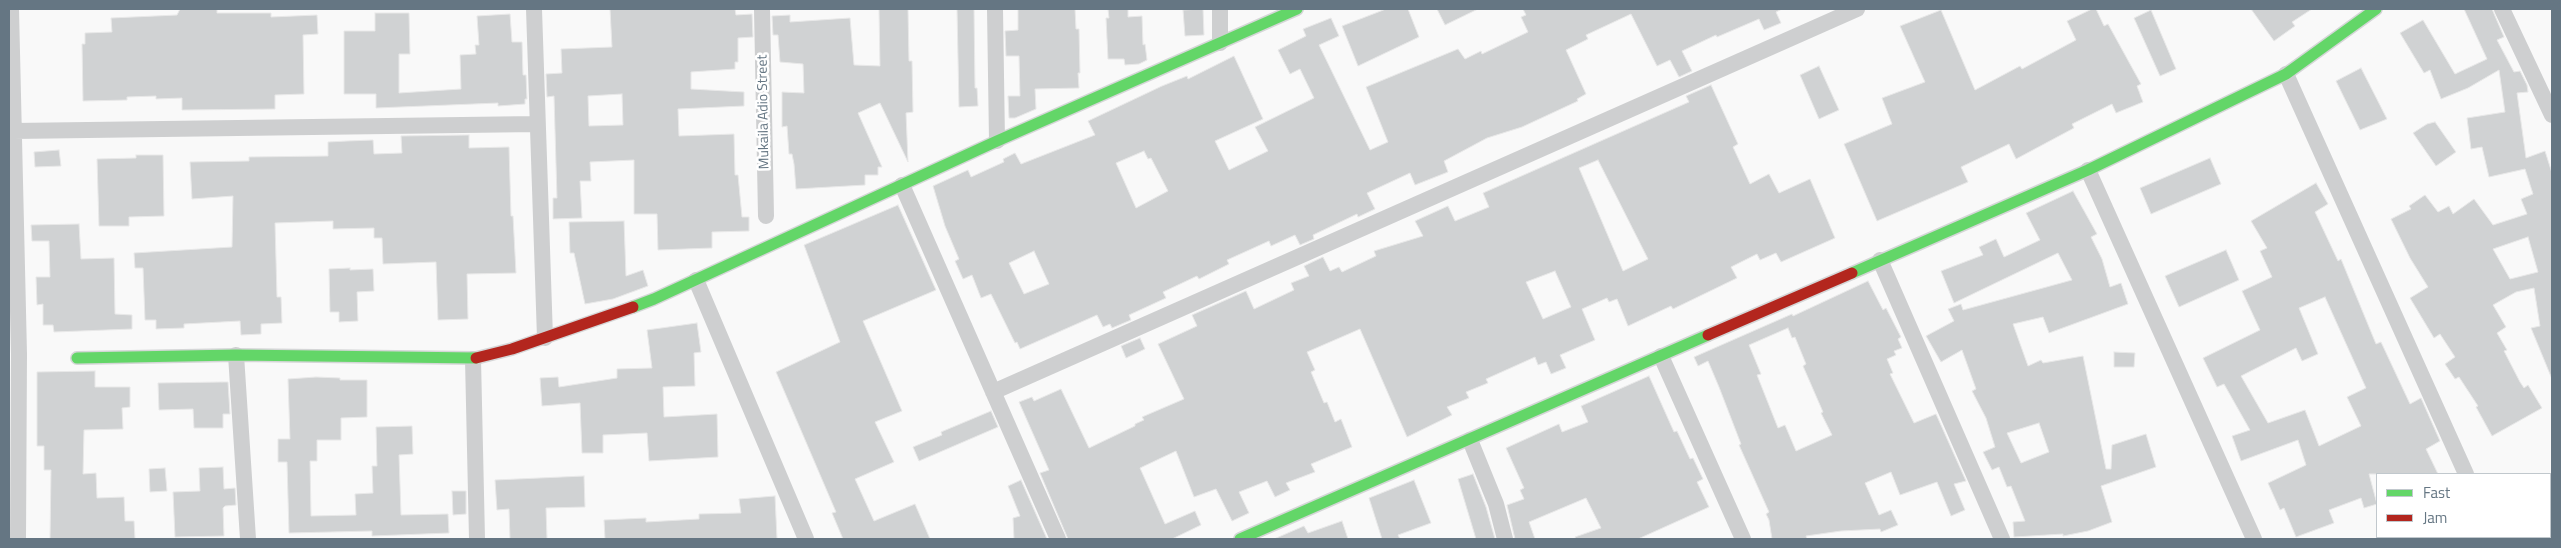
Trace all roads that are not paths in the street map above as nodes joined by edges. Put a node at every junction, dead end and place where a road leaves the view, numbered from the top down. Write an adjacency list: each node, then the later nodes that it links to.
1 (11, 9): 14 (street)
2 (534, 9): 13 (street)
3 (762, 9): 18 (street, Mukaila Adio Street)
4 (995, 9): 15 (street)
5 (1220, 9): 10 (street)
6 (1297, 9): 10 (street)
7 (1857, 9): 26 (street)
8 (2376, 9): 11 (street)
9 (2502, 9): 12 (street)
10 (1220, 43): 15 (street)
11 (2286, 74): 16 (street); 28 (street)
12 (2552, 115)
13 (537, 124): 14 (street); 21 (street)
14 (12, 131): 29 (street)
15 (997, 141): 17 (street)
16 (2088, 170): 19 (street); 38 (street)
17 (902, 185): 20 (street); 26 (street)
18 (766, 216)
19 (1880, 260): 23 (street); 37 (street)
20 (696, 280): 21 (street); 32 (street)
21 (546, 338): 25 (street)
22 (236, 355): 24 (street); 25 (street); 30 (street)
23 (1660, 356): 27 (street); 36 (street)
24 (77, 358)
25 (473, 359): 31 (street)
26 (993, 392): 33 (street)
27 (1470, 440): 34 (street); 35 (street)
28 (2466, 473)
29 (18, 539)
30 (248, 539)
31 (477, 539)
32 (806, 539)
33 (1058, 539)
34 (1240, 539)
35 (1505, 539)
36 (1743, 539)
37 (2002, 539)
38 (2254, 539)

